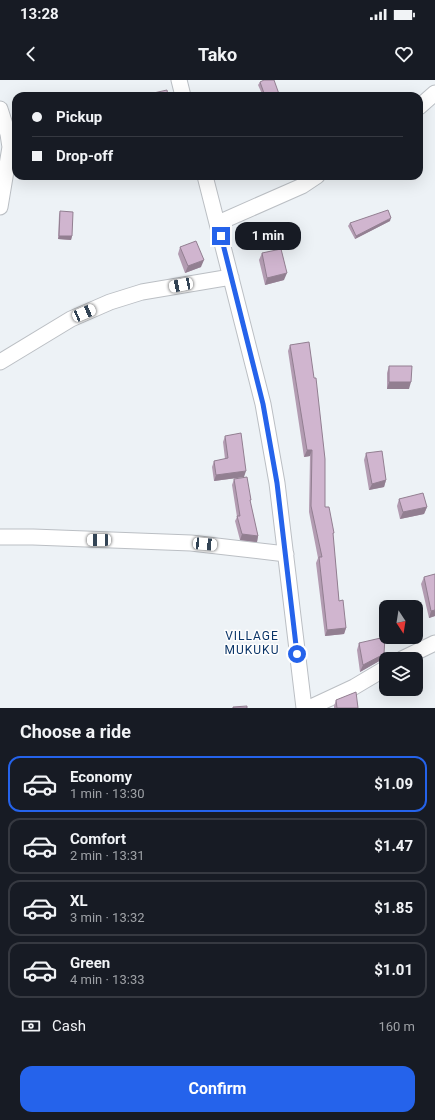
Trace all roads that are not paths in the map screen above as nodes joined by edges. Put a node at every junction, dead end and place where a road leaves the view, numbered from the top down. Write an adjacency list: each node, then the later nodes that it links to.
1 (179, 80): 2 (street)
2 (182, 92)
3 (435, 93): 4 (street)
4 (423, 104)
5 (0, 108): 8 (street)
6 (206, 180): 9 (street)
7 (311, 180): 9 (street)
8 (0, 207)
9 (218, 222): 10 (street)
10 (231, 277): 11 (street); 13 (street)
11 (0, 362)
12 (0, 537): 13 (street)
13 (286, 554): 17 (street)
14 (435, 643): 15 (street)
15 (416, 652)
16 (379, 672): 18 (street)
17 (304, 708)
18 (309, 708)

